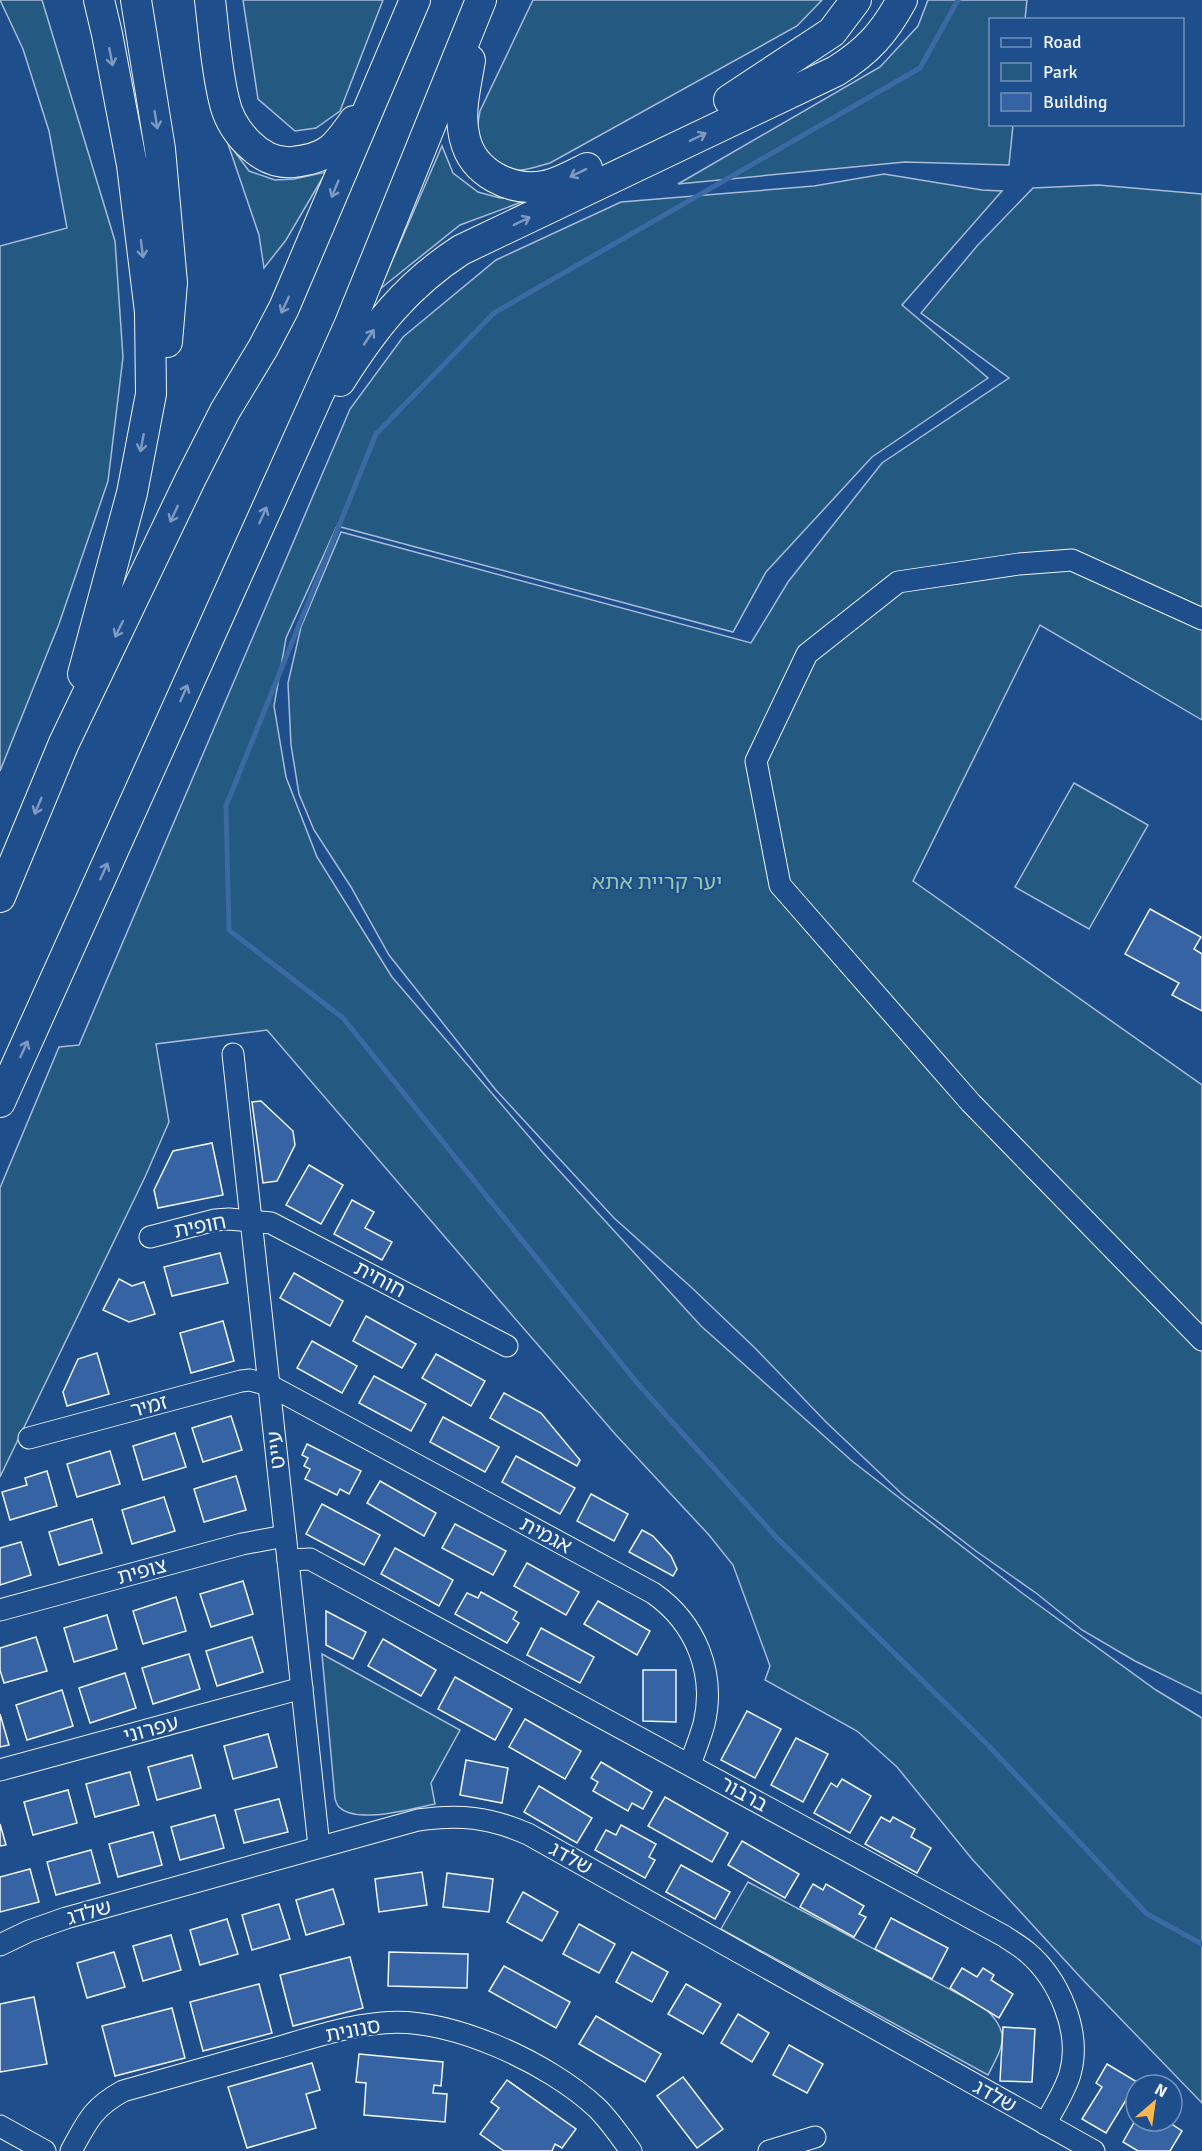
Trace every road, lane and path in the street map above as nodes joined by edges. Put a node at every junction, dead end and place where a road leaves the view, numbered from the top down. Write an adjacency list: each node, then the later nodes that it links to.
1 (99, 0): 13 (highway, one-way to 13)
2 (136, 0): 13 (highway, one-way to 13)
3 (210, 0): 12 (highway)
4 (227, 0): 12 (highway)
5 (415, 0): 10 (highway)
6 (482, 0): 11 (highway, one-way to 6); 14 (highway)
7 (856, 0): 11 (highway)
8 (880, 0): 11 (highway)
9 (902, 0): 14 (highway, one-way to 9)
10 (393, 54): 12 (highway); 16 (highway, one-way to 16)
11 (729, 100)
12 (257, 152)
13 (151, 394): 16 (highway, one-way to 16)
14 (282, 475): 19 (highway, one-way to 14)
15 (1202, 619): 22 (street)
16 (64, 743): 17 (highway, one-way to 17)
17 (0, 897)
18 (232, 1054): 20 (street, עייט)
19 (0, 1102)
20 (250, 1220): 21 (street, חופית); 23 (street, חוחית); 24 (street, עייט)
21 (150, 1237)
22 (1202, 1340)
23 (507, 1346)
24 (269, 1384): 25 (street, זמיר); 26 (street, עייט); 30 (street, אגמית)
25 (29, 1438)
26 (285, 1536): 27 (street, עייט); 28 (street, צופית)
27 (288, 1560): 29 (street, עייט); 30 (street, ברבור)
28 (0, 1610)
29 (302, 1688): 31 (street, עפרוני); 32 (street, עייט)
30 (690, 1764): 34 (street, ברבור)
31 (0, 1770)
32 (319, 1846): 33 (street, שלדג); 34 (street, שלדג)
33 (0, 1945)
34 (1045, 2124): 41 (street, שלדג)
35 (0, 2126): 37 (street)
36 (815, 2137): 40 (street)
37 (45, 2151)
38 (71, 2151): 39 (street, סנונית)
39 (630, 2151)
40 (769, 2151)
41 (1094, 2151)

